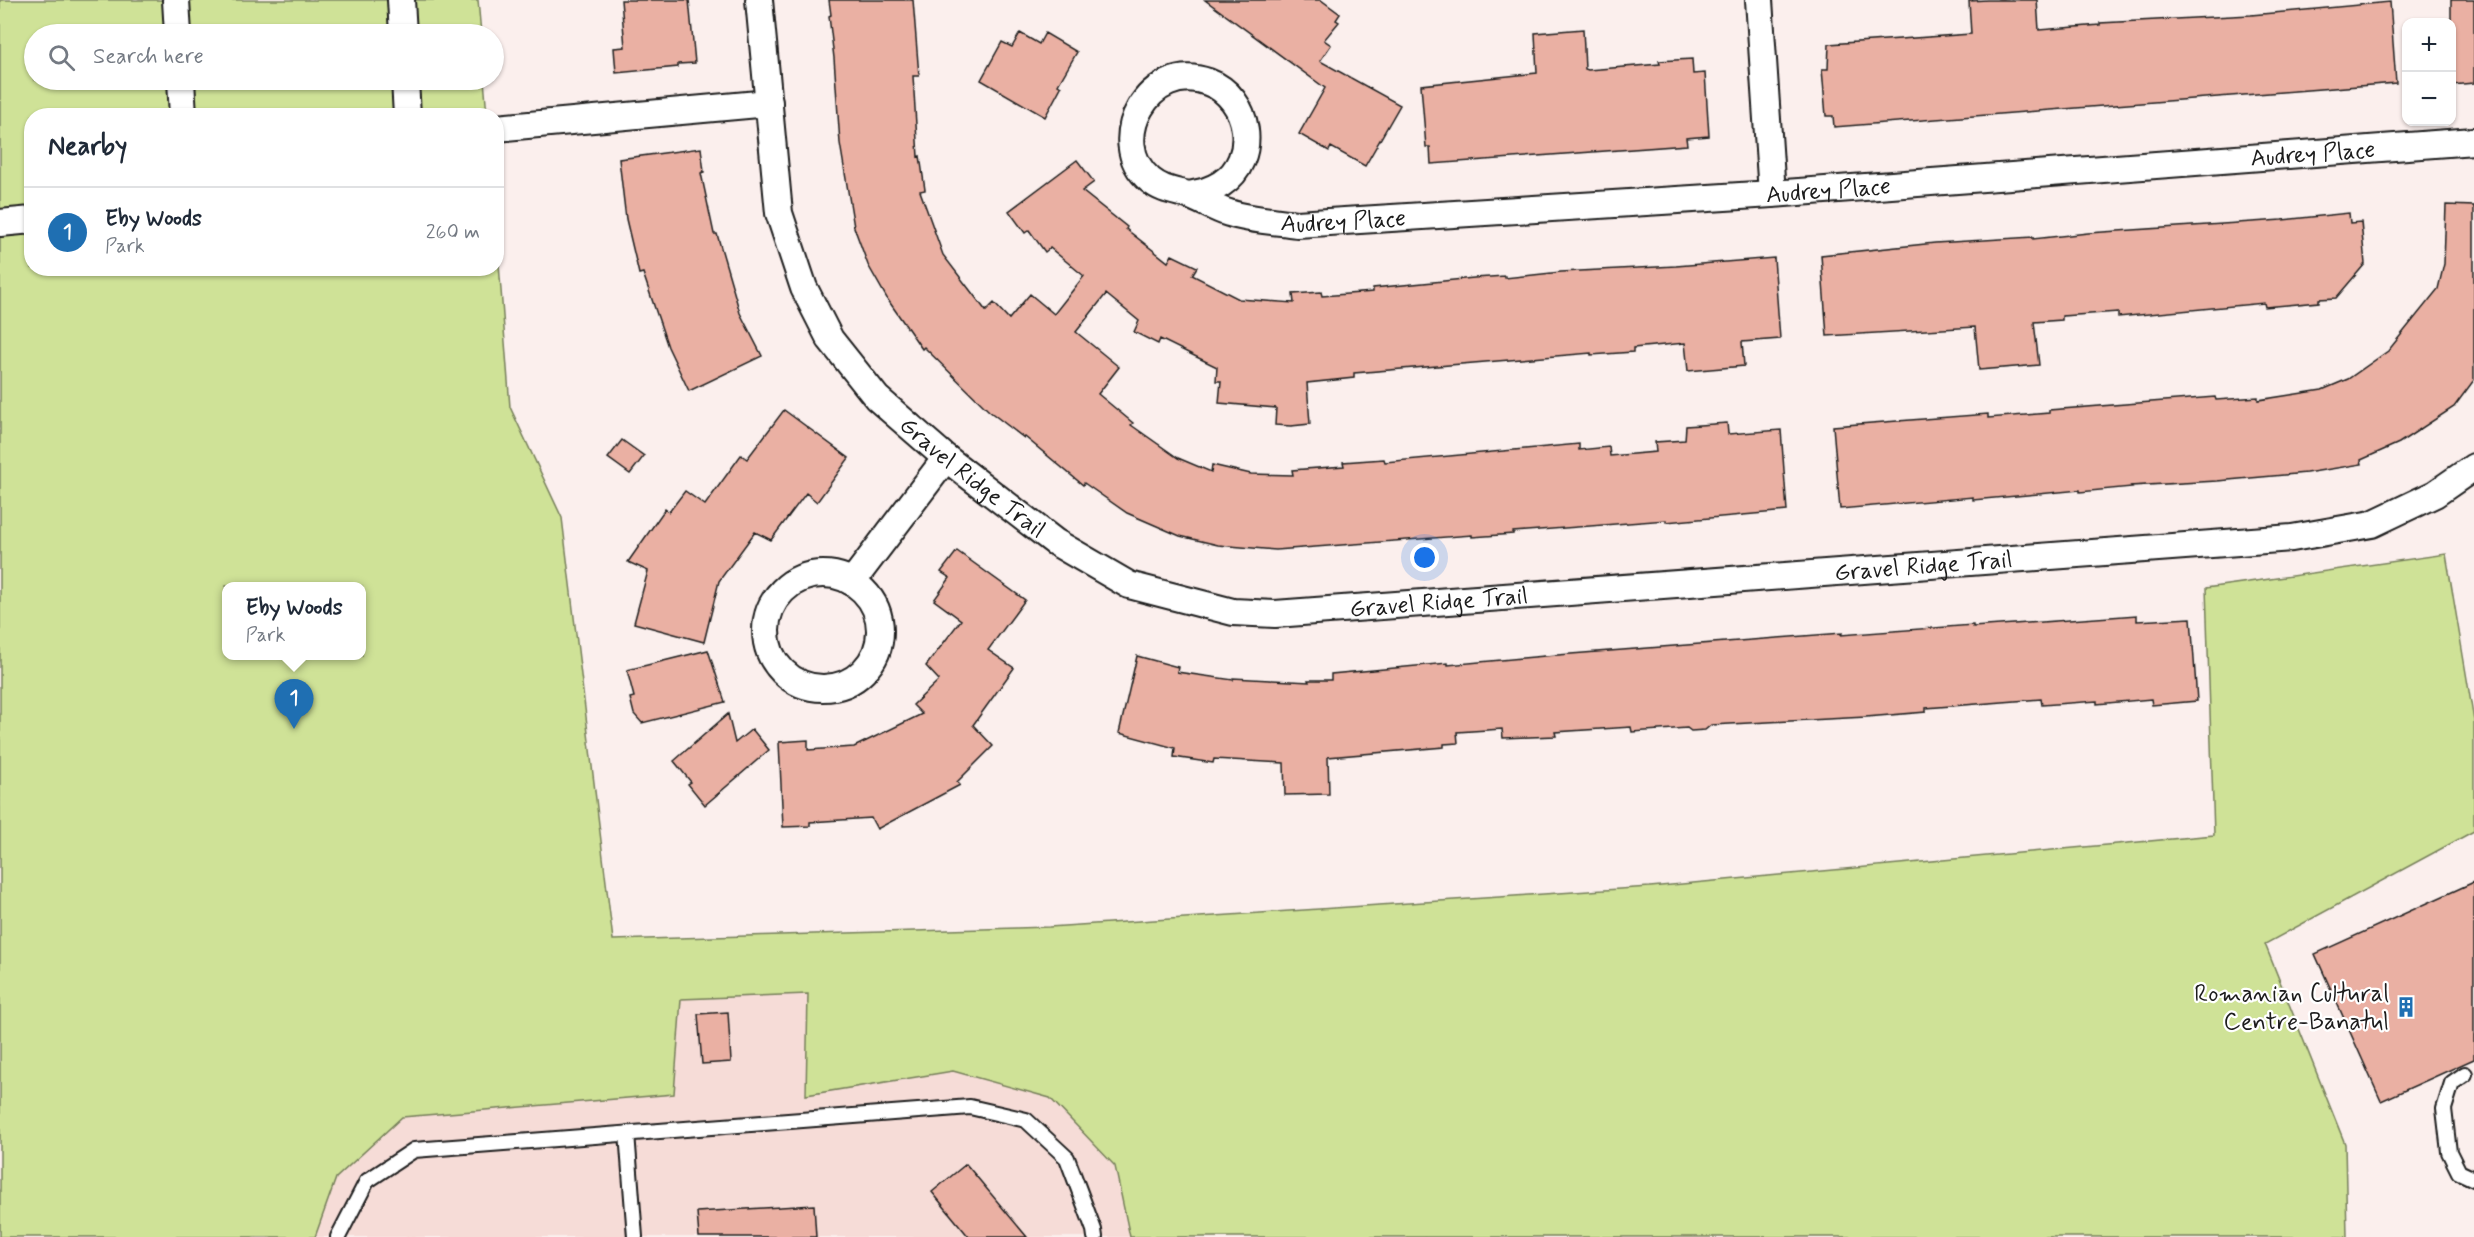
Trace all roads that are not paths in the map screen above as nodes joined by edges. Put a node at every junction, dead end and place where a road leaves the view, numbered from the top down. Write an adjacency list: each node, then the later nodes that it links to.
1 (176, 0): 5 (street)
2 (401, 0): 6 (street)
3 (759, 0): 9 (street, Gravel Ridge Trail)
4 (1759, 0): 14 (street)
5 (177, 24)
6 (402, 24)
7 (182, 90): 10 (street)
8 (406, 90): 11 (street)
9 (769, 103): 12 (street); 18 (street, Gravel Ridge Trail)
10 (183, 108)
11 (407, 108)
12 (504, 127)
13 (2474, 141): 14 (street, Audrey Place)
14 (1772, 194): 15 (street, Audrey Place)
15 (1187, 195): 15 (street, Audrey Place)
16 (24, 221): 17 (street)
17 (0, 223)
18 (946, 458): 19 (street, Gravel Ridge Trail); 20 (street)
19 (2474, 467)
20 (852, 582): 20 (street)
21 (2465, 1074): 23 (lane)
22 (627, 1134): 24 (lane); 25 (lane); 26 (lane)
23 (2474, 1179)
24 (338, 1237)
25 (635, 1237)
26 (1095, 1237)

